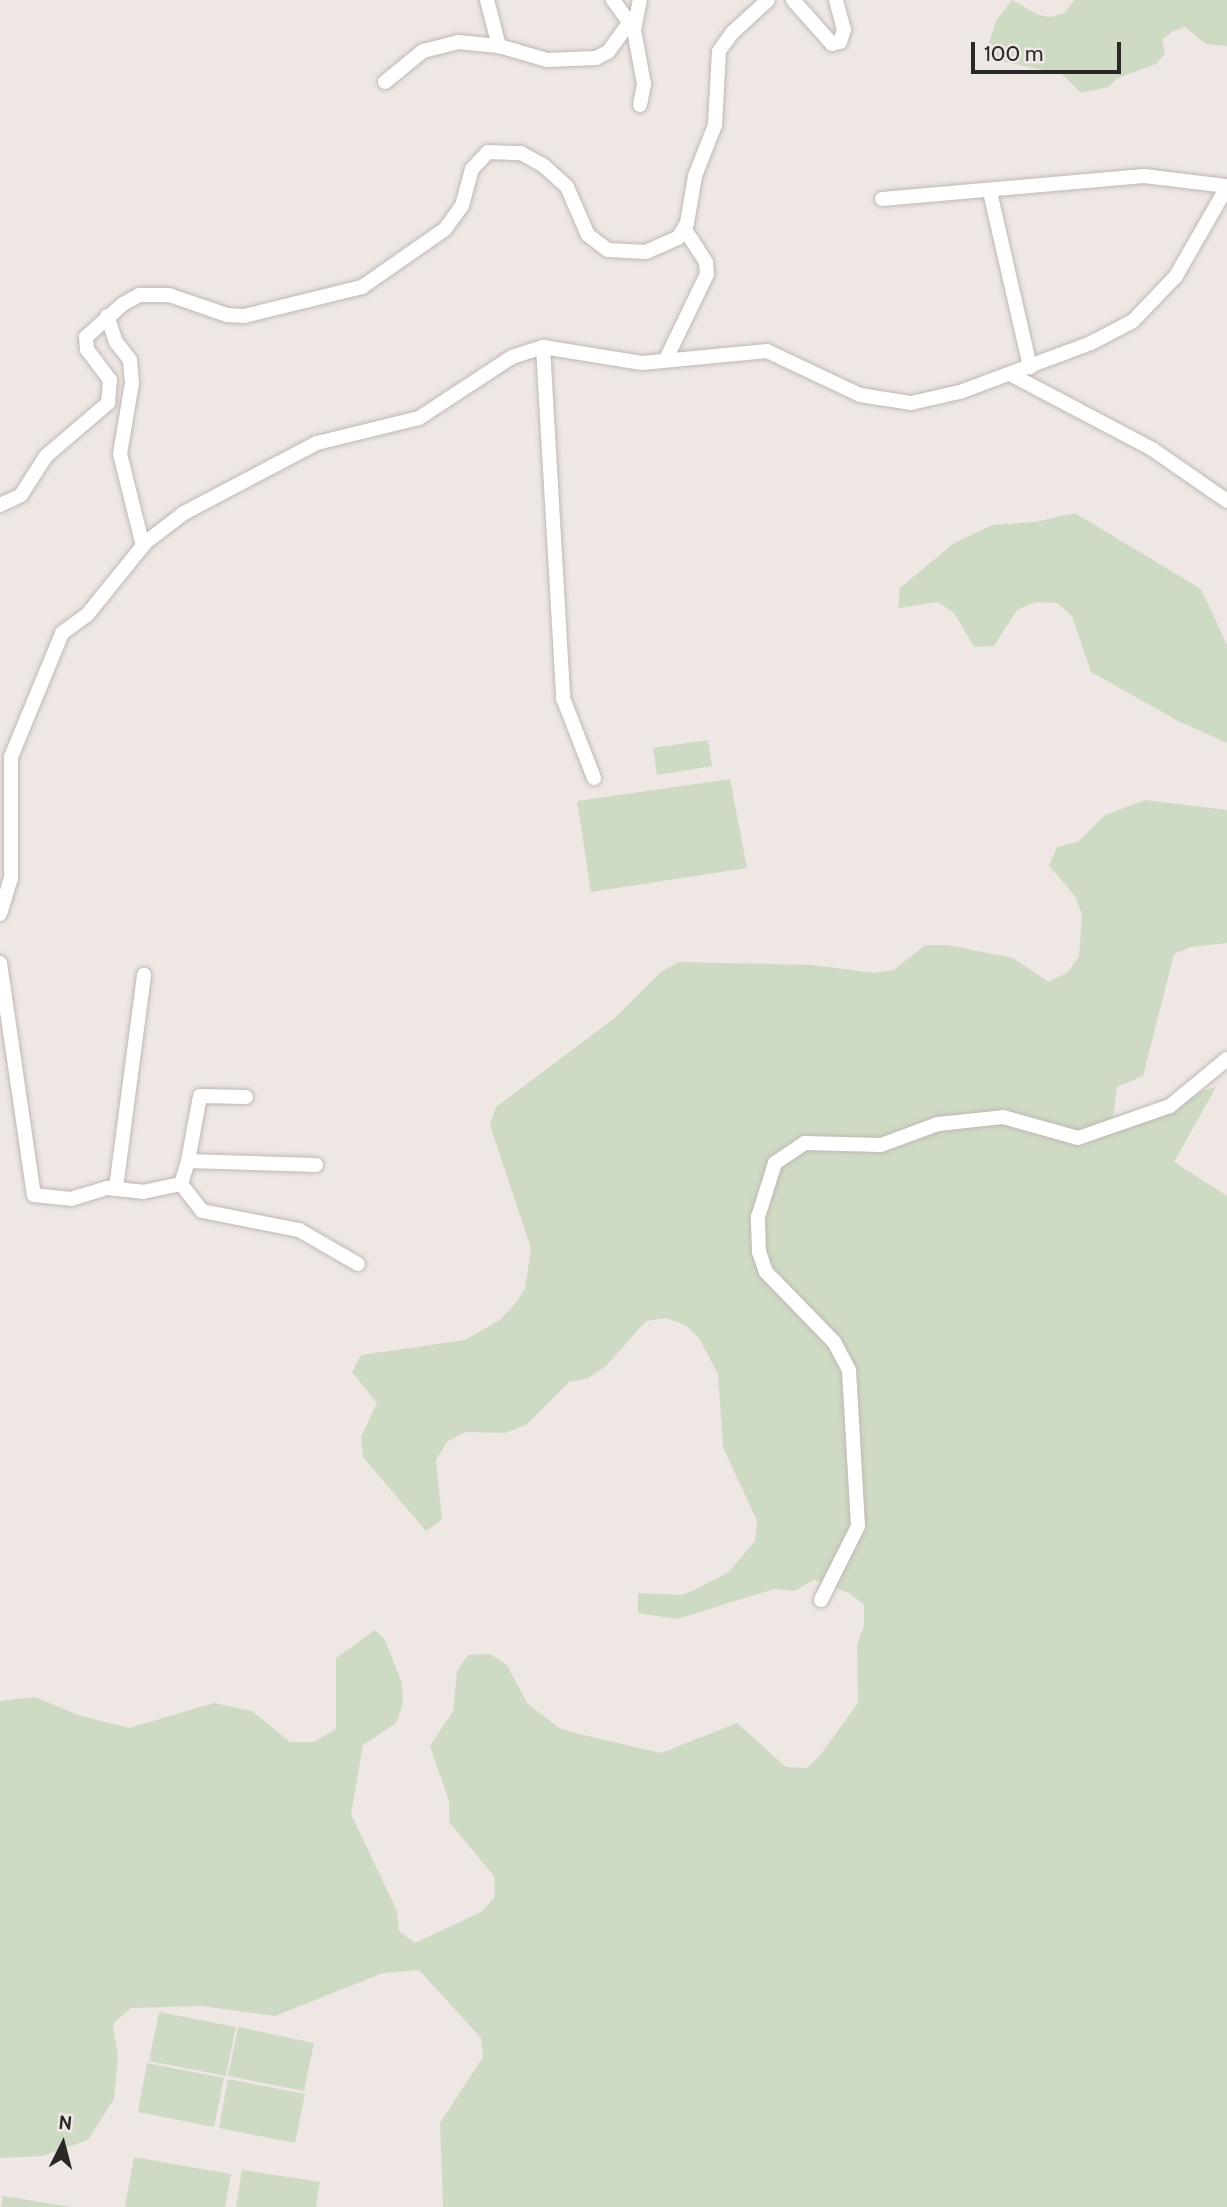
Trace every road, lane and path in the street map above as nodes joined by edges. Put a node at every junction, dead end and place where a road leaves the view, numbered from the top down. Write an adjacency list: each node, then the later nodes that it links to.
1 (487, 0): 8 (street)
2 (613, 0): 7 (street)
3 (640, 0): 7 (street)
4 (768, 0): 14 (street)
5 (793, 0): 6 (street)
6 (836, 0)
7 (631, 27): 8 (street); 10 (street)
8 (499, 46): 9 (street)
9 (385, 82)
10 (640, 105)
11 (1227, 187): 12 (street); 18 (street)
12 (990, 191): 13 (street); 18 (street)
13 (881, 200)
14 (685, 230): 15 (street); 17 (street)
15 (107, 316): 21 (street); 22 (street)
16 (543, 346): 17 (street); 22 (street); 23 (street)
17 (666, 359): 19 (street)
18 (1030, 367): 19 (street)
19 (1010, 374): 20 (street)
20 (1227, 501)
21 (0, 505)
22 (143, 545): 24 (street)
23 (594, 778)
24 (0, 914)
25 (0, 963): 32 (street)
26 (144, 975): 32 (street)
27 (1227, 1059): 34 (street)
28 (246, 1097): 29 (street)
29 (188, 1161): 30 (street); 31 (street)
30 (316, 1165)
31 (181, 1184): 32 (street); 33 (street)
32 (116, 1188)
33 (358, 1264)
34 (821, 1600)

